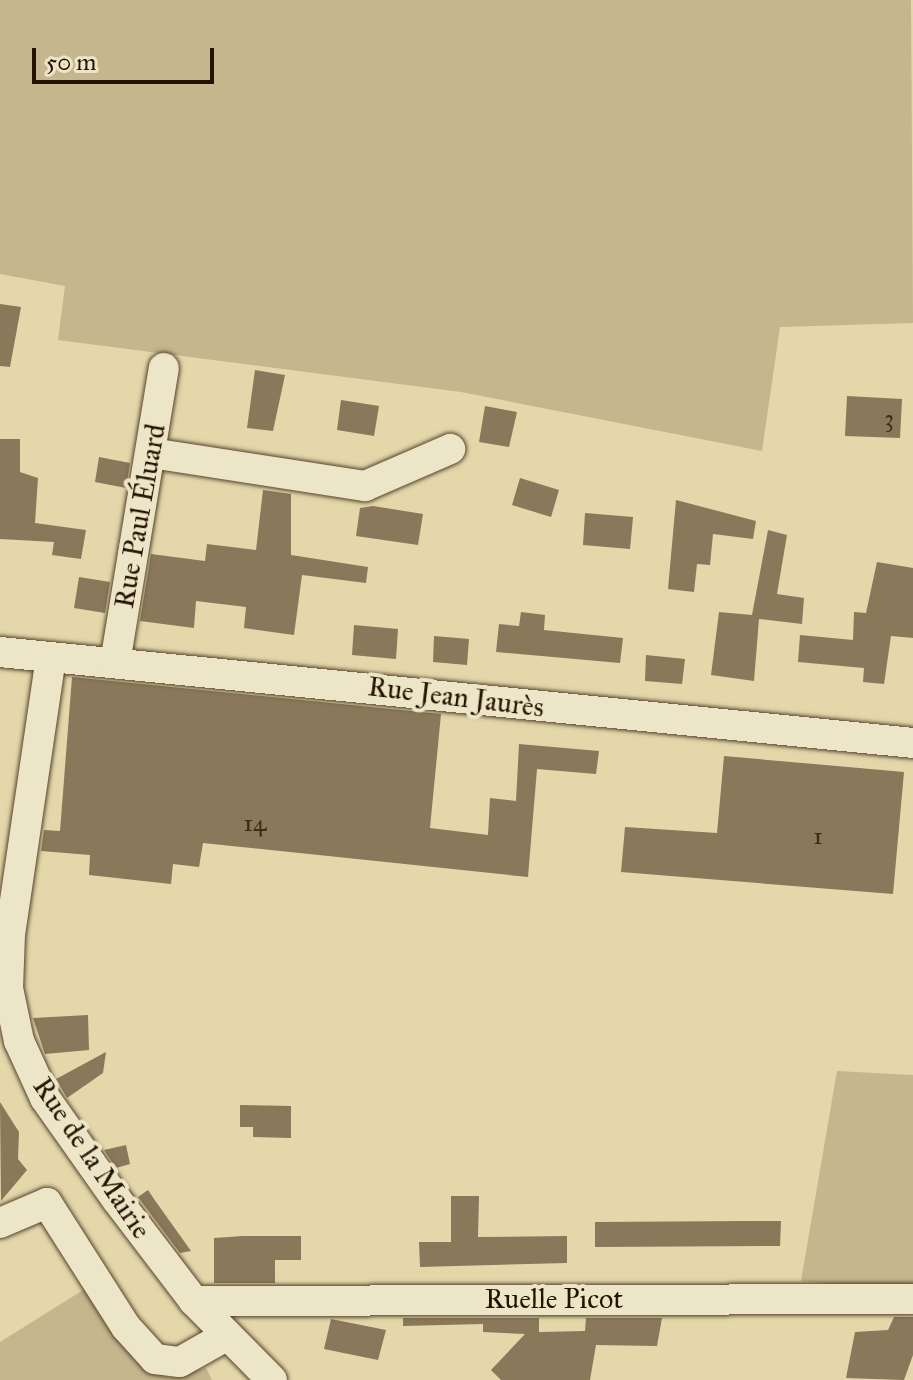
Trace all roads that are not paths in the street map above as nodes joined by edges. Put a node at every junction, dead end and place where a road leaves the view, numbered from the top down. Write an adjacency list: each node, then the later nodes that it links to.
1 (164, 368): 3 (street, Rue Paul Éluard)
2 (450, 449): 3 (street)
3 (151, 453): 6 (street, Rue Paul Éluard)
4 (0, 652): 5 (street, Rue Jean Jaurès)
5 (51, 657): 6 (street, Rue Jean Jaurès); 10 (street, Rue de la Mairie)
6 (115, 663): 7 (street, Rue Jean Jaurès)
7 (913, 743)
8 (0, 1223): 11 (street)
9 (913, 1299): 10 (street, Ruelle Picot)
10 (194, 1301): 11 (street, Rue de la Mairie)
11 (226, 1336): 12 (street, Rue de la Mairie)
12 (272, 1380)

